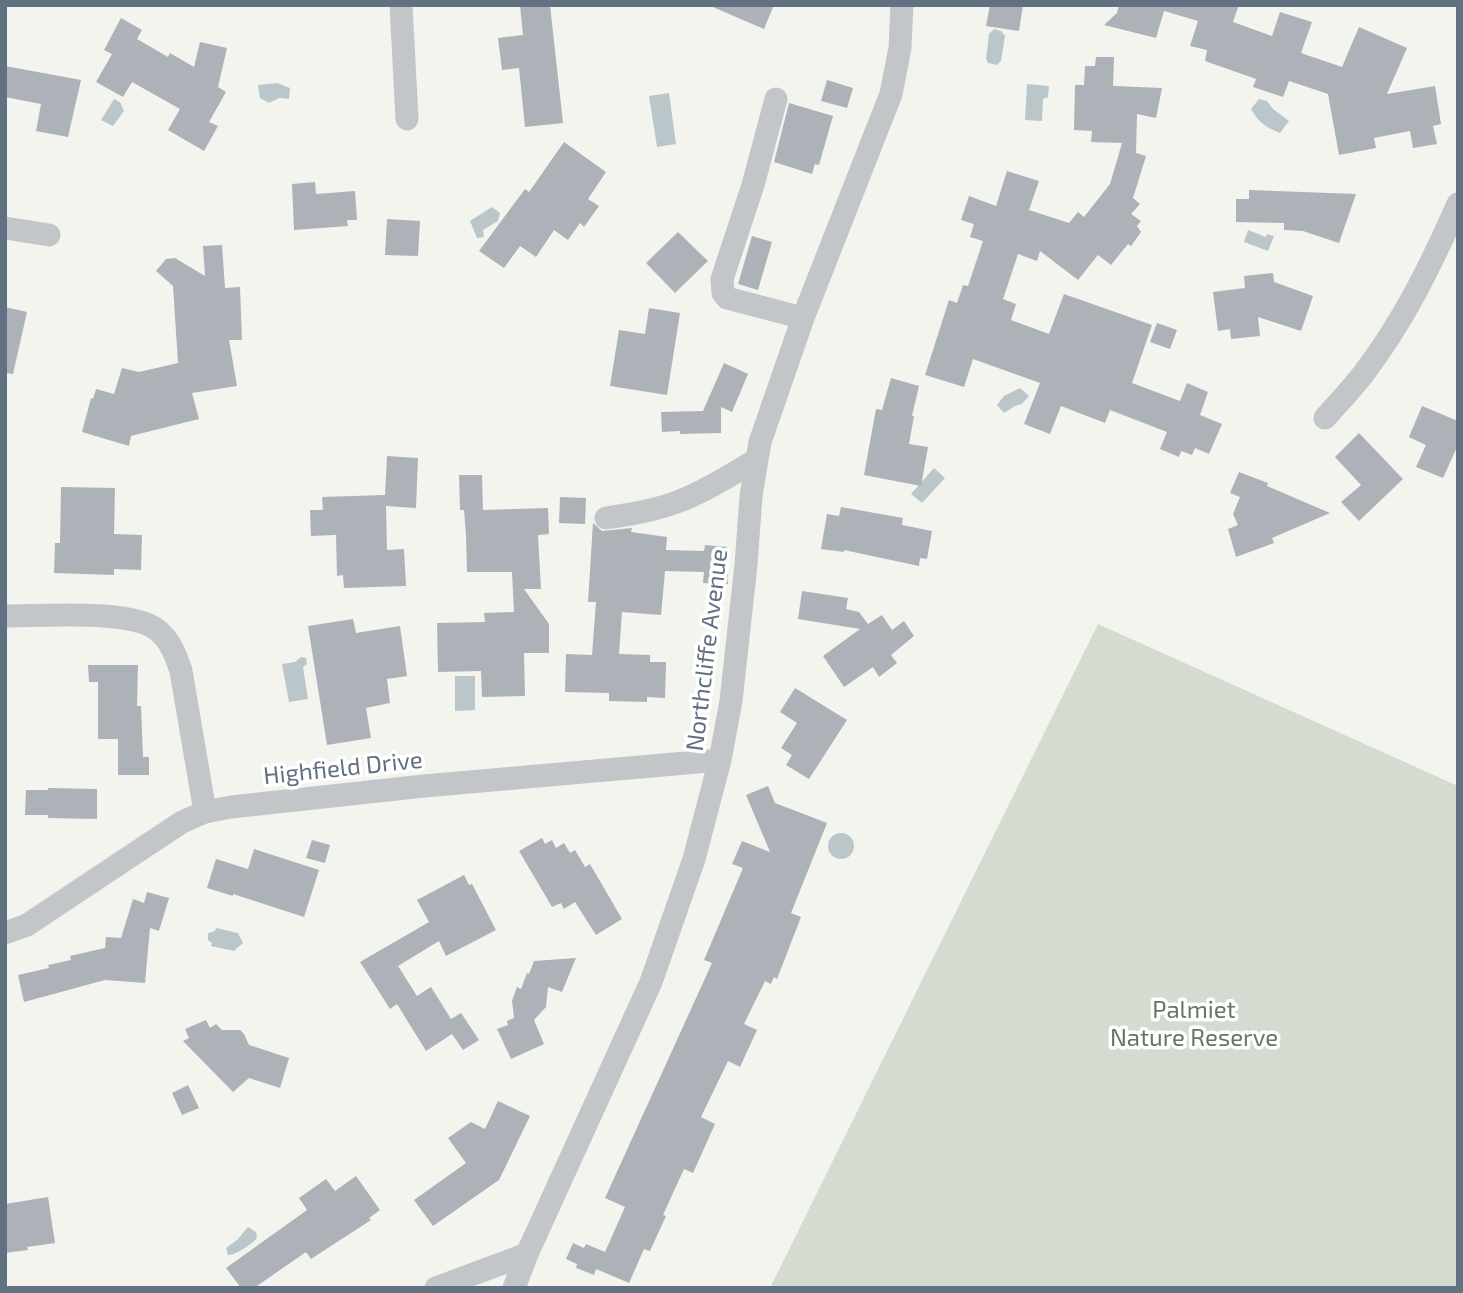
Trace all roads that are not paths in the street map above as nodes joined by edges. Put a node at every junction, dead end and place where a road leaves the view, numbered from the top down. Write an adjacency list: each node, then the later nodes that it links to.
1 (401, 5): 4 (street)
2 (902, 5): 8 (street, Northcliffe Avenue)
3 (776, 99): 8 (street)
4 (407, 119)
5 (1458, 204): 9 (street)
6 (5, 228): 7 (street)
7 (48, 235)
8 (803, 318): 10 (street, Northcliffe Avenue)
9 (1325, 418)
10 (756, 460): 11 (street); 13 (street, Northcliffe Avenue)
11 (606, 518)
12 (5, 616): 14 (street)
13 (720, 760): 14 (street, Highfield Drive); 16 (street, Northcliffe Avenue)
14 (205, 812): 15 (street, Highfield Drive)
15 (5, 933)
16 (527, 1254): 17 (street); 18 (street, Northcliffe Avenue)
17 (436, 1288)
18 (514, 1288)

